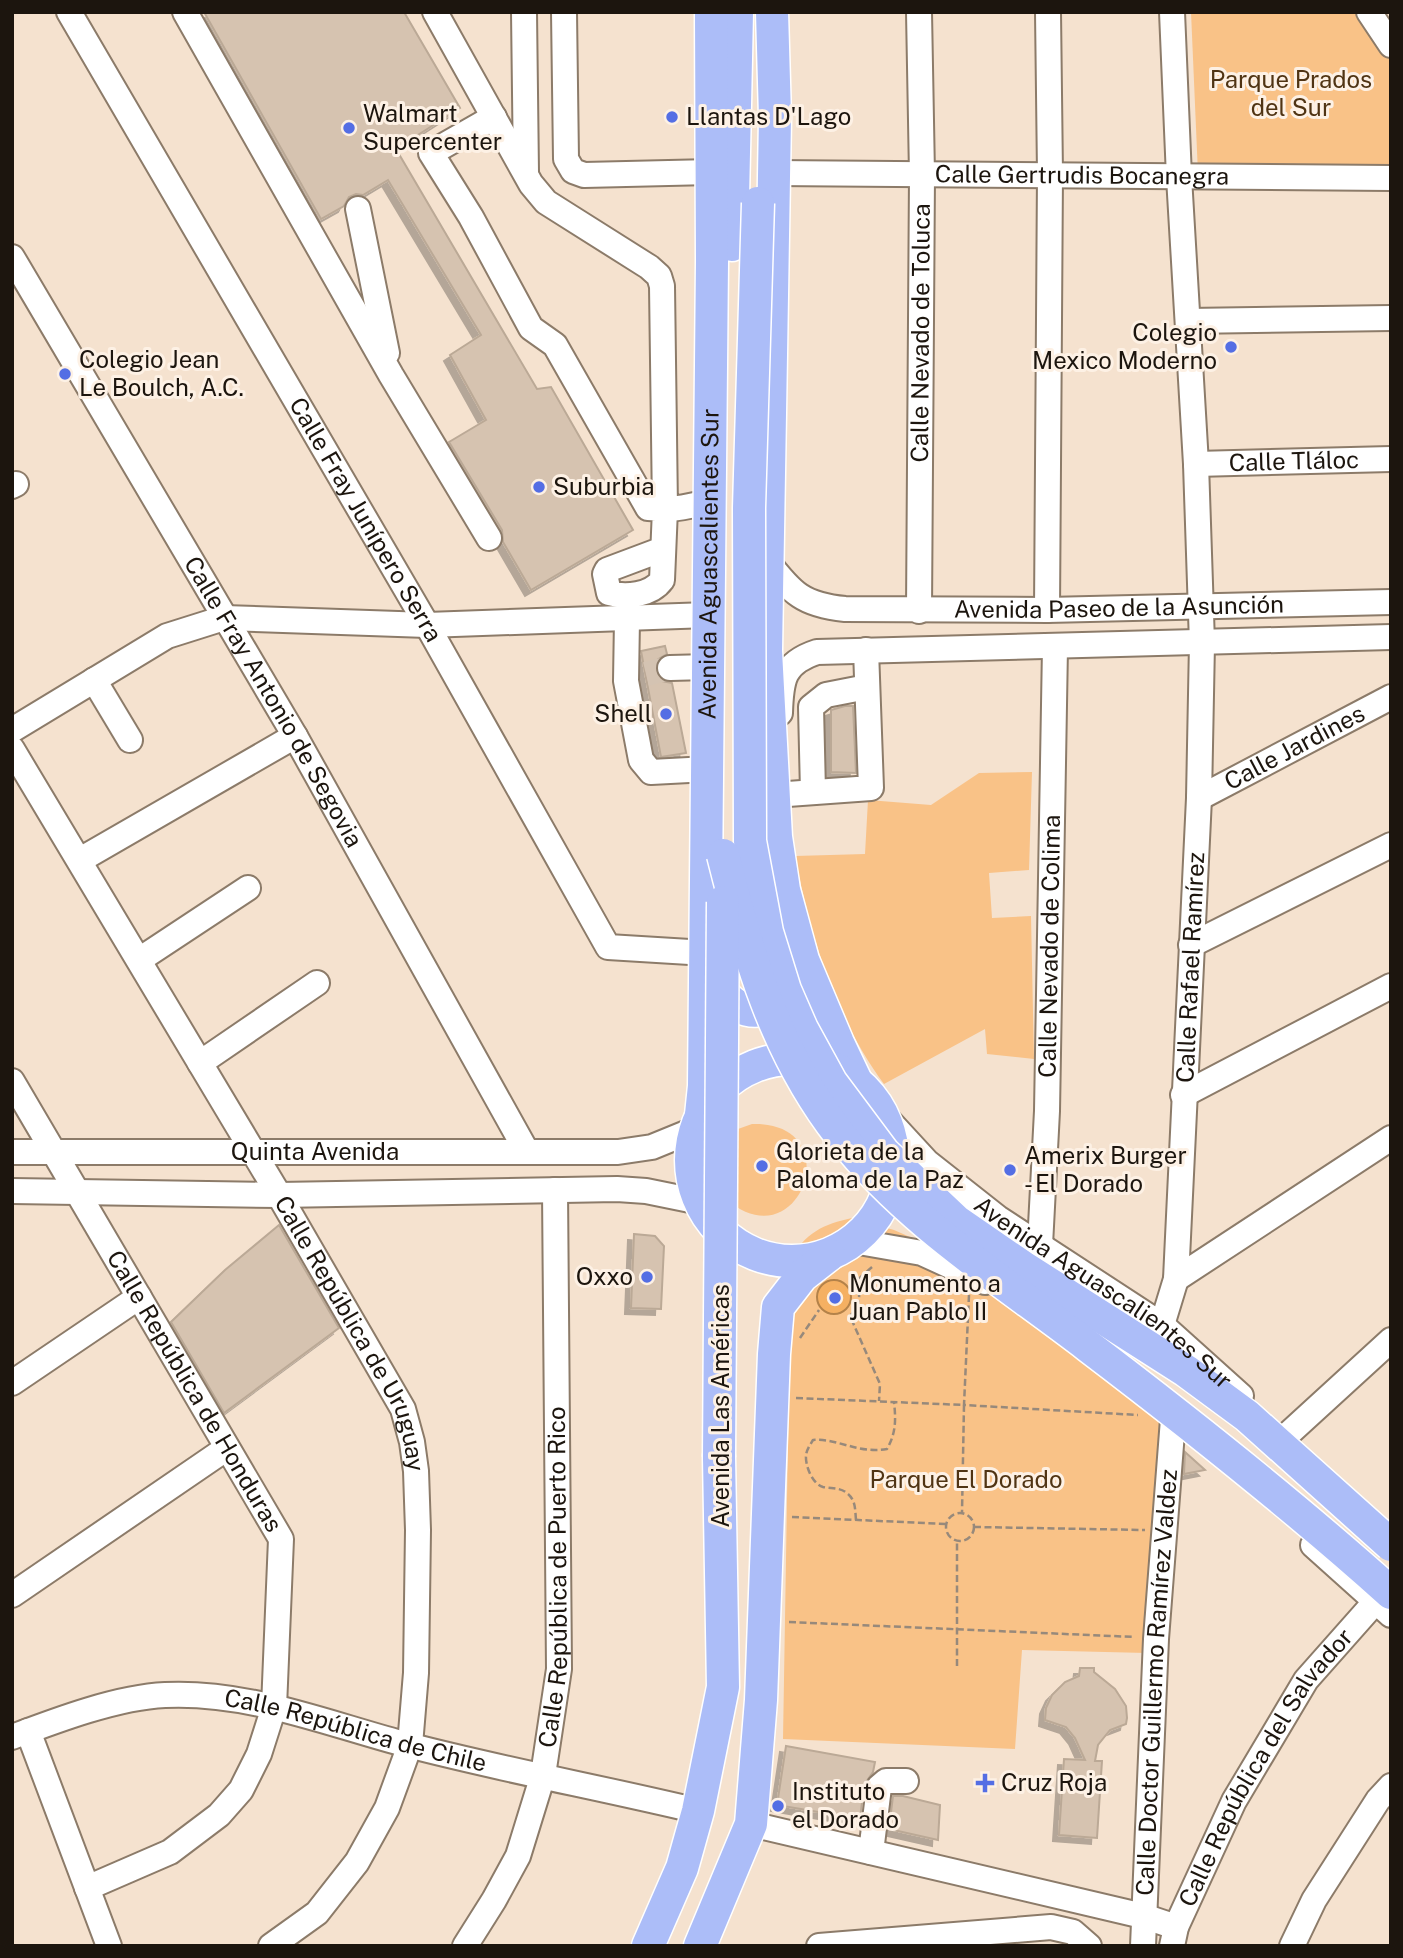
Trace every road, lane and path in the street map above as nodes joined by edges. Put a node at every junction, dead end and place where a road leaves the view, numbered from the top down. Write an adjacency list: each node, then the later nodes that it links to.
1 (69, 12): 43 (street, Calle Fray Junípero Serra)
2 (185, 12): 27 (street)
3 (435, 12): 15 (street)
4 (524, 12): 18 (street)
5 (564, 12): 16 (street)
6 (711, 12): 16 (main road, Avenida Aguascalientes Sur)
7 (737, 12): 62 (main road, Avenida Aguascalientes Sur)
8 (753, 12): 114 (main road, Avenida Aguascalientes Sur, bridge)
9 (772, 12): 17 (main road)
10 (919, 12): 20 (street, Calle Nevado de Toluca)
11 (1048, 12): 19 (street)
12 (1172, 12): 21 (street, Calle Rafael Ramírez)
13 (1369, 12): 14 (street)
14 (1391, 45)
15 (494, 117): 18 (street); 31 (street)
16 (711, 172): 30 (main road, Avenida Aguascalientes Sur)
17 (774, 173): 20 (street, Calle Gertrudis Bocanegra); 34 (main road)
18 (526, 174): 31 (street)
19 (1050, 174): 20 (street, Calle Gertrudis Bocanegra); 21 (street, Calle Gertrudis Bocanegra); 38 (street)
20 (922, 175): 39 (street, Calle Nevado de Toluca)
21 (1179, 177): 22 (street, Calle Gertrudis Bocanegra); 26 (street, Calle Rafael Ramírez)
22 (1391, 178)
23 (358, 209): 27 (street)
24 (12, 257): 41 (street, Calle Fray Antonio de Segovia)
25 (1391, 318): 26 (street)
26 (1188, 321): 29 (street, Calle Rafael Ramírez)
27 (391, 375): 32 (street)
28 (1391, 459): 29 (street, Calle Tláloc)
29 (1196, 464): 36 (street, Calle Rafael Ramírez)
30 (709, 503): 31 (street); 40 (main road, Avenida Aguascalientes Sur)
31 (665, 509): 33 (street)
32 (489, 538)
33 (663, 550)
34 (768, 562): 37 (street, Avenida Paseo de la Asunción); 58 (main road)
35 (1391, 602): 36 (street, Avenida Paseo de la Asunción)
36 (1201, 606): 38 (street, Avenida Paseo de la Asunción); 45 (street, Calle Rafael Ramírez)
37 (845, 609): 39 (street, Avenida Paseo de la Asunción); 47 (street)
38 (1047, 610): 39 (street, Avenida Paseo de la Asunción)
39 (919, 611)
40 (708, 615): 42 (street); 48 (main road, Avenida Aguascalientes Sur)
41 (224, 618): 43 (street); 50 (street); 54 (street, Calle Fray Antonio de Segovia)
42 (627, 619): 43 (street); 49 (street)
43 (427, 625): 66 (street, Calle Fray Junípero Serra)
44 (1391, 638): 45 (street, Avenida Paseo de la Asunción)
45 (1202, 643): 46 (street, Avenida Paseo de la Asunción); 60 (street, Calle Rafael Ramírez)
46 (1055, 646): 47 (street, Avenida Paseo de la Asunción); 87 (street, Calle Nevado de Colima)
47 (858, 650): 51 (street); 58 (street, Avenida Paseo de la Asunción)
48 (708, 667): 49 (street); 57 (main road, Avenida Aguascalientes Sur)
49 (647, 674): 57 (street)
50 (94, 680): 53 (street); 55 (street)
51 (867, 687): 59 (street); 59 (street)
52 (1391, 697): 60 (street, Calle Jardines)
53 (12, 730)
54 (295, 736): 63 (street); 80 (street, Calle Fray Antonio de Segovia)
55 (130, 740)
56 (12, 749): 63 (street, Calle República de Uruguay)
57 (708, 769): 66 (main road, Avenida Aguascalientes Sur)
58 (774, 792): 59 (street); 68 (main road)
59 (813, 792)
60 (1199, 798): 65 (street, Calle Rafael Ramírez)
61 (1391, 845): 65 (street)
62 (723, 855): 116 (main road, Avenida Aguascalientes Sur, bridge); 121 (main road, Avenida Las Américas, bridge)
63 (80, 860): 67 (street, Calle República de Uruguay)
64 (248, 888): 67 (street)
65 (1191, 945): 74 (street, Calle Rafael Ramírez)
66 (706, 953): 68 (main road); 76 (main road, Avenida Aguascalientes Sur)
67 (139, 960): 71 (street, Calle República de Uruguay)
68 (803, 960): 73 (main road)
69 (317, 982): 71 (street)
70 (1391, 986): 74 (street)
71 (200, 1063): 81 (street, Calle República de Uruguay)
72 (12, 1081): 78 (street, Calle República de Honduras)
73 (857, 1083): 75 (main road, Avenida Aguascalientes Sur); 76 (main road, Avenida Aguascalientes Sur)
74 (1183, 1095): 90 (street, Calle Rafael Ramírez)
75 (880, 1111): 87 (street, Avenida Aguascalientes Sur); 88 (main road, Avenida Aguascalientes Sur)
76 (699, 1122): 80 (street, Quinta Avenida); 86 (main road, Avenida Aguascalientes Sur)
77 (1391, 1138): 90 (street)
78 (54, 1151): 79 (street, Quinta Avenida); 81 (street, Quinta Avenida); 84 (street, Calle República de Honduras)
79 (12, 1152)
80 (527, 1152): 81 (street, Quinta Avenida)
81 (253, 1153): 85 (street, Calle República de Uruguay)
82 (555, 1190): 85 (street, Quinta Avenida); 86 (street, Quinta Avenida); 125 (street, Calle República de Puerto Rico)
83 (12, 1191): 84 (street, Quinta Avenida)
84 (77, 1193): 85 (street, Quinta Avenida); 92 (street, Calle República de Honduras)
85 (279, 1195): 124 (street, Calle República de Uruguay)
86 (704, 1209): 88 (main road, Avenida Aguascalientes Sur); 121 (main road, Avenida Aguascalientes Sur)
87 (1040, 1245): 94 (street, Avenida Aguascalientes Sur)
88 (841, 1248): 96 (main road, Avenida Aguascalientes Sur); 103 (street, Avenida Aguascalientes Sur)
89 (872, 1266): 99 (path)
90 (1176, 1279): 94 (street, Calle Rafael Ramírez)
91 (969, 1291): 101 (path)
92 (139, 1297): 97 (street); 105 (street, Calle República de Honduras)
93 (819, 1310): 96 (path)
94 (1163, 1325): 104 (street, Avenida Aguascalientes Sur)
95 (1391, 1340): 104 (street)
96 (784, 1350): 117 (main road, Avenida Las Américas)
97 (12, 1383)
98 (793, 1398): 99 (path)
99 (878, 1401): 100 (path)
100 (894, 1402): 101 (path); 108 (path)
101 (964, 1405): 102 (path); 106 (path)
102 (1141, 1415)
103 (1173, 1419): 116 (street, Avenida Aguascalientes Sur); 132 (street, Calle Doctor Guillermo Ramírez Valdez)
104 (1286, 1436): 111 (street, Avenida Aguascalientes Sur)
105 (227, 1448): 115 (street); 122 (street, Calle República de Honduras)
106 (962, 1513): 109 (path); 110 (path)
107 (792, 1517): 108 (path)
108 (856, 1520): 109 (path)
109 (946, 1524): 113 (path)
110 (974, 1527): 112 (path); 113 (path)
111 (1391, 1529)
112 (1148, 1530)
113 (957, 1541): 118 (path)
114 (1391, 1545)
115 (12, 1595)
116 (1386, 1603): 133 (street, Calle República del Salvador)
117 (764, 1621): 118 (path); 129 (main road, Avenida Las Américas)
118 (956, 1627): 119 (path); 120 (path)
119 (1136, 1637)
120 (957, 1666)
121 (723, 1687): 128 (main road, Avenida Las Américas)
122 (274, 1707): 123 (street, Calle República de Chile); 124 (street, Calle República de Chile); 131 (street, Calle República de Honduras)
123 (20, 1734): 131 (street)
124 (410, 1745): 125 (street, Calle República de Chile); 135 (street, Calle República de Uruguay)
125 (543, 1775): 128 (street, Calle República de Chile); 136 (street, Calle República de Puerto Rico)
126 (906, 1782): 130 (street)
127 (1391, 1786): 142 (street)
128 (698, 1811): 137 (main road, Avenida Las Américas)
129 (751, 1824): 130 (street); 138 (main road, Avenida Las Américas)
130 (871, 1852): 132 (street)
131 (87, 1888): 134 (street)
132 (1143, 1916): 133 (street); 141 (street, Calle Doctor Guillermo Ramírez Valdez)
133 (1174, 1936)
134 (109, 1946)
135 (271, 1946)
136 (465, 1946)
137 (648, 1946)
138 (699, 1946)
139 (819, 1946): 140 (street)
140 (1089, 1946)
141 (1143, 1946)
142 (1292, 1946)

